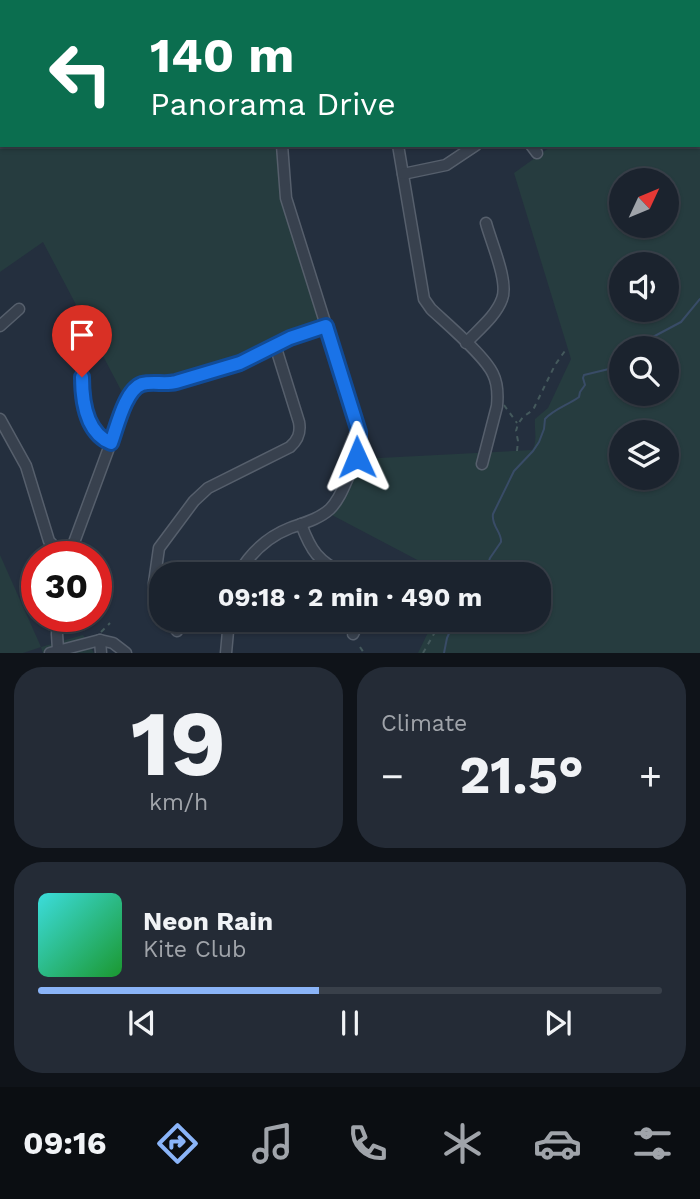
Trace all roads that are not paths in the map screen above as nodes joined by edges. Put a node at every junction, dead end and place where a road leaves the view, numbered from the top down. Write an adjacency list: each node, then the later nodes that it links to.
1 (282, 147): 8 (street)
2 (398, 147): 4 (street)
3 (473, 147): 4 (street)
4 (403, 174): 9 (street)
5 (485, 223): 9 (street)
6 (19, 309): 7 (street)
7 (0, 326)
8 (326, 326): 10 (street); 15 (street)
9 (467, 343): 14 (street)
10 (275, 345): 13 (street); 18 (street)
11 (82, 377): 13 (street)
12 (0, 419): 16 (street)
13 (111, 443): 17 (street)
14 (482, 464)
15 (301, 524): 19 (street); 20 (street)
16 (48, 541)
17 (74, 541)
18 (157, 562)
19 (246, 562)
20 (324, 562)
21 (57, 632): 24 (street)
22 (228, 632): 27 (street)
23 (100, 640): 24 (street); 25 (street); 26 (street)
24 (54, 652)
25 (102, 653)
26 (126, 653)
27 (226, 653)

